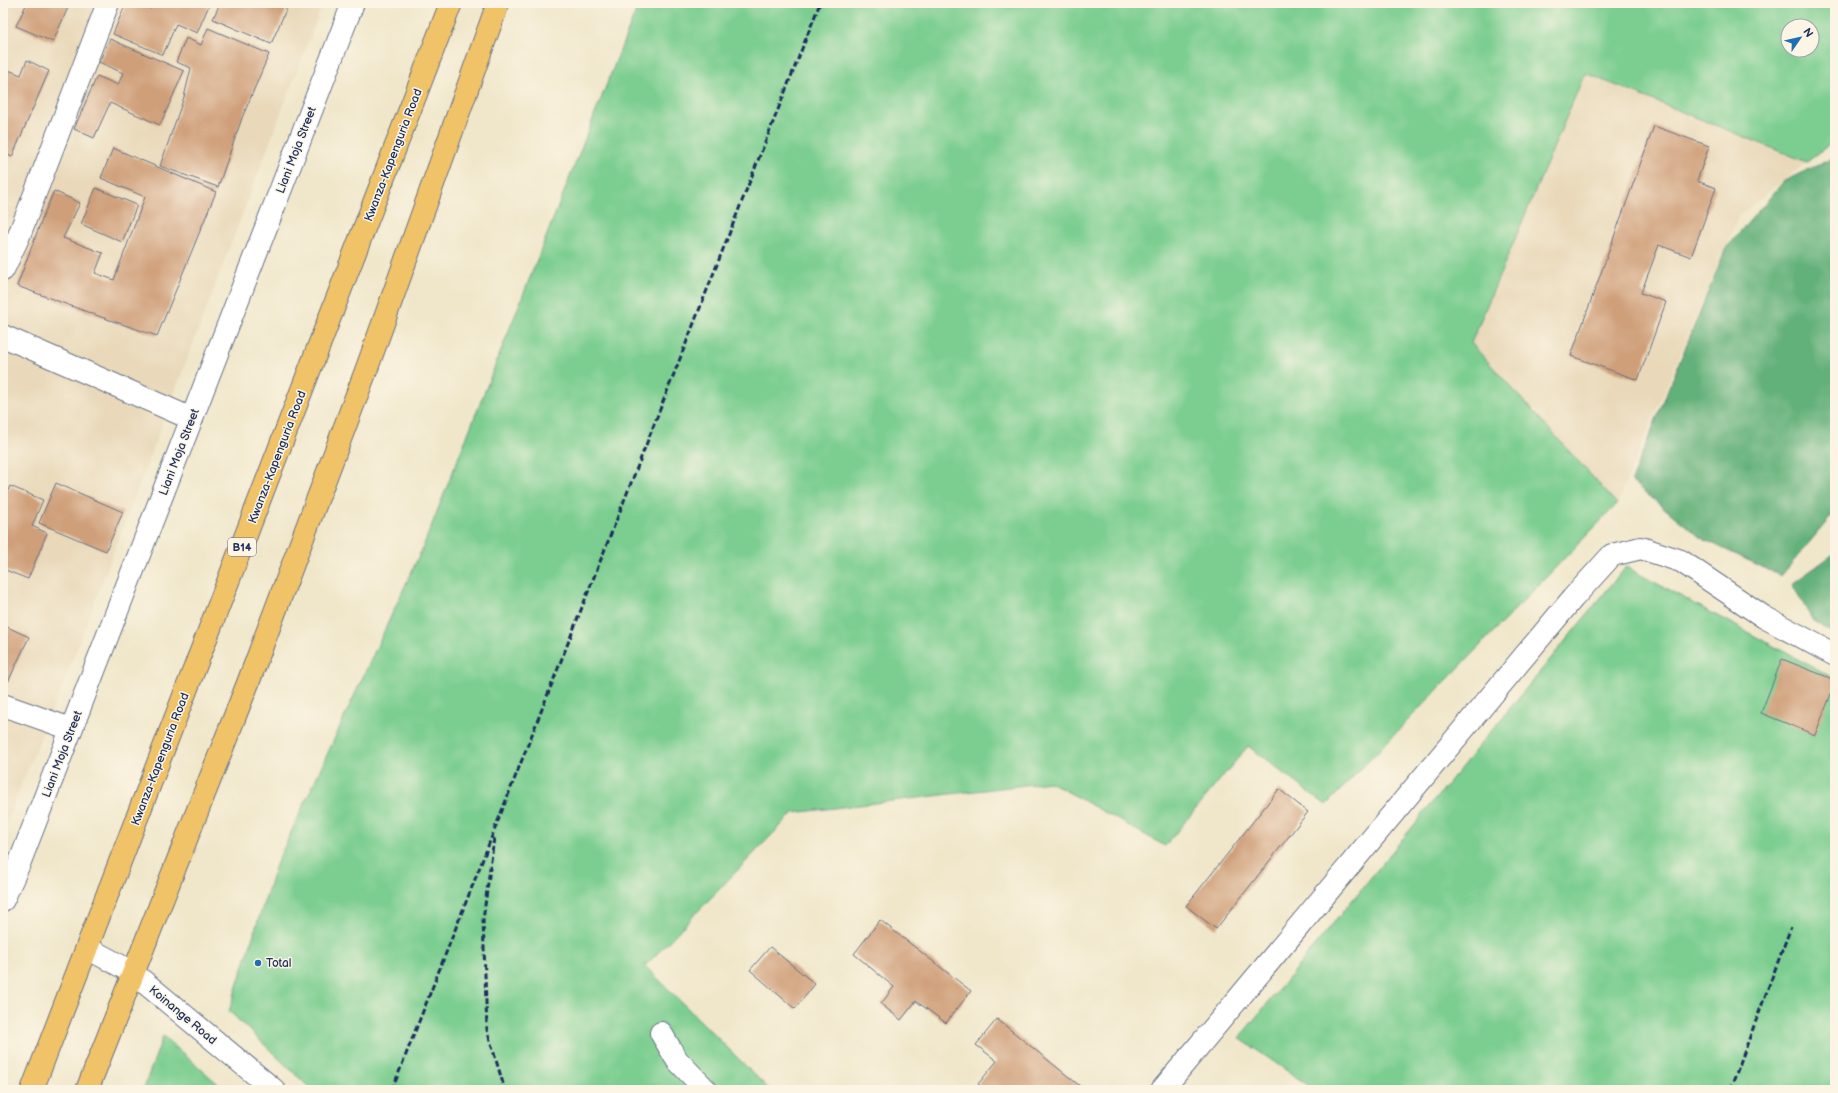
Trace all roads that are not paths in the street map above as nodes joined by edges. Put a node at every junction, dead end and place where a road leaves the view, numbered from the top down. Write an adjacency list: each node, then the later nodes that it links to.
1 (108, 3): 5 (street)
2 (353, 3): 7 (street, Liani Moja Street)
3 (451, 3): 12 (highway, Kwanza-Kapenguria Road / B14)
4 (498, 3): 13 (highway)
5 (3, 270)
6 (3, 336): 7 (street)
7 (192, 419): 10 (street, Liani Moja Street)
8 (1835, 655): 19 (street)
9 (3, 705): 10 (street)
10 (71, 729): 11 (street, Liani Moja Street)
11 (3, 900)
12 (87, 948): 13 (street, Koinange Road); 15 (highway, Kwanza-Kapenguria Road / B14)
13 (132, 972): 16 (highway); 17 (street, Koinange Road)
14 (661, 1033): 18 (street)
15 (32, 1090)
16 (86, 1090)
17 (274, 1090)
18 (706, 1090)
19 (1162, 1090)

